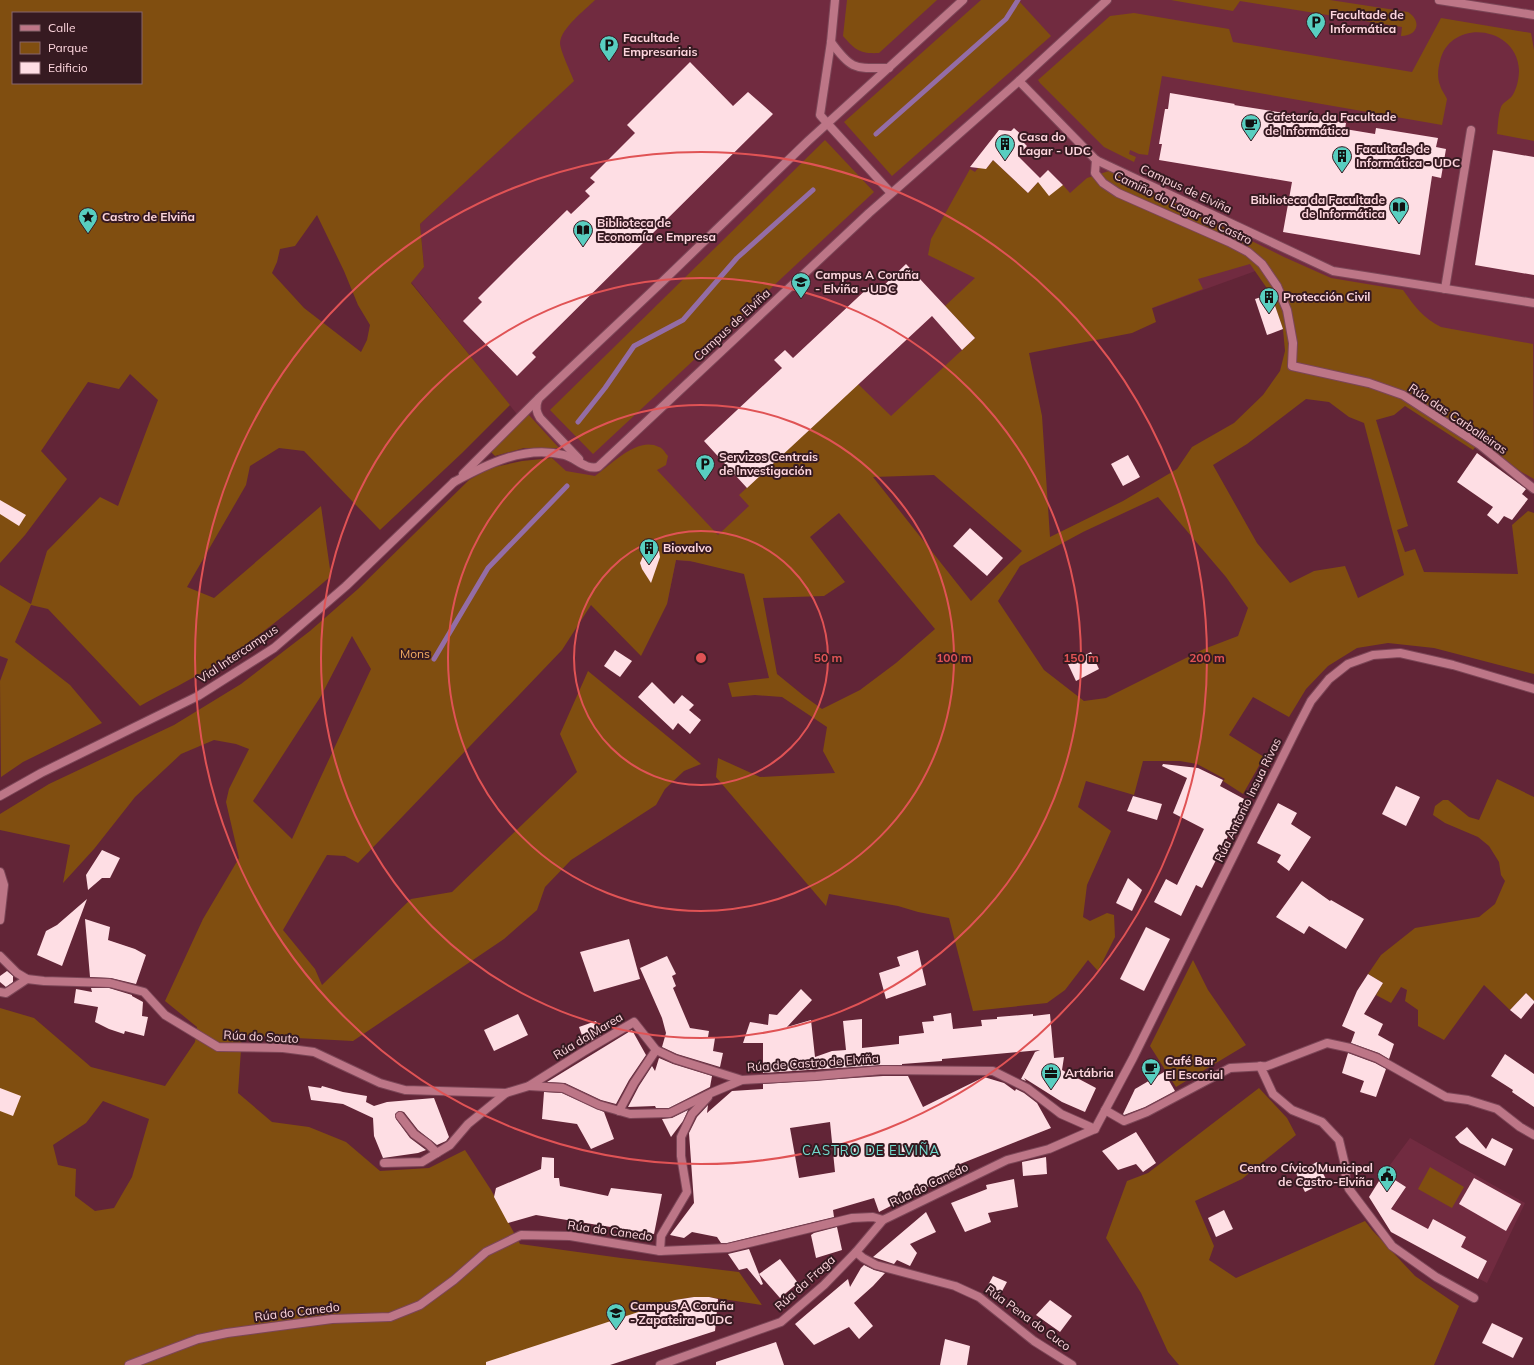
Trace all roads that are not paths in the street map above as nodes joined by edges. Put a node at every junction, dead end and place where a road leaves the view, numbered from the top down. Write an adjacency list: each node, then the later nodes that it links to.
1 (835, 0): 6 (street)
2 (963, 0): 7 (street)
3 (1107, 0): 8 (street, Campus de Elviña)
4 (1439, 0): 5 (street)
5 (1534, 15)
6 (831, 42): 7 (street); 9 (street)
7 (889, 68): 9 (street)
8 (1019, 81): 11 (street, Campus de Elviña); 12 (street, Campus de Elviña)
9 (827, 123): 12 (street); 16 (street)
10 (1471, 130): 13 (street)
11 (1096, 160): 13 (street, Campus de Elviña); 15 (street, Camiño do Lagar de Castro)
12 (892, 193): 17 (street, Campus de Elviña)
13 (1445, 290): 14 (street, Campus de Elviña)
14 (1534, 303)
15 (1292, 366): 19 (street, Rúa das Carballeiras)
16 (538, 399): 17 (street); 18 (street)
17 (587, 467): 18 (street)
18 (454, 482): 21 (street, Vial Intercampus)
19 (1534, 488)
20 (1534, 689): 33 (street, Rúa Antonio Insua Rivas)
21 (0, 796)
22 (0, 872): 23 (street)
23 (0, 920)
24 (0, 956): 25 (street)
25 (27, 979): 26 (street); 31 (street, Rúa do Souto)
26 (0, 992)
27 (656, 1050): 29 (street, Rúa da Marea); 30 (street, Rúa da Marea); 34 (street)
28 (1260, 1066): 33 (street); 37 (street); 43 (street)
29 (742, 1080): 32 (street, Rúa de Castro de Elviña); 36 (street, Rúa de Castro de Elviña)
30 (529, 1086): 31 (street, Rúa do Souto); 34 (street, Rúa de Castro de Elviña)
31 (506, 1093): 38 (street)
32 (711, 1093): 34 (street, Rúa de Castro de Elviña); 41 (street)
33 (1105, 1110): 36 (street, Rúa Antonio Insua Rivas)
34 (619, 1111)
35 (400, 1116): 38 (street)
36 (1095, 1129): 40 (street, Rúa do Canedo)
37 (1534, 1135)
38 (437, 1153): 39 (street)
39 (384, 1163)
40 (883, 1220): 41 (street, Rúa do Canedo); 42 (street, Rúa da Fraga)
41 (660, 1251): 44 (street, Rúa do Canedo)
42 (856, 1252): 45 (street, Rúa da Fraga); 46 (street, Rúa Pena do Cuco)
43 (1474, 1298)
44 (129, 1365)
45 (660, 1365)
46 (1072, 1365)

